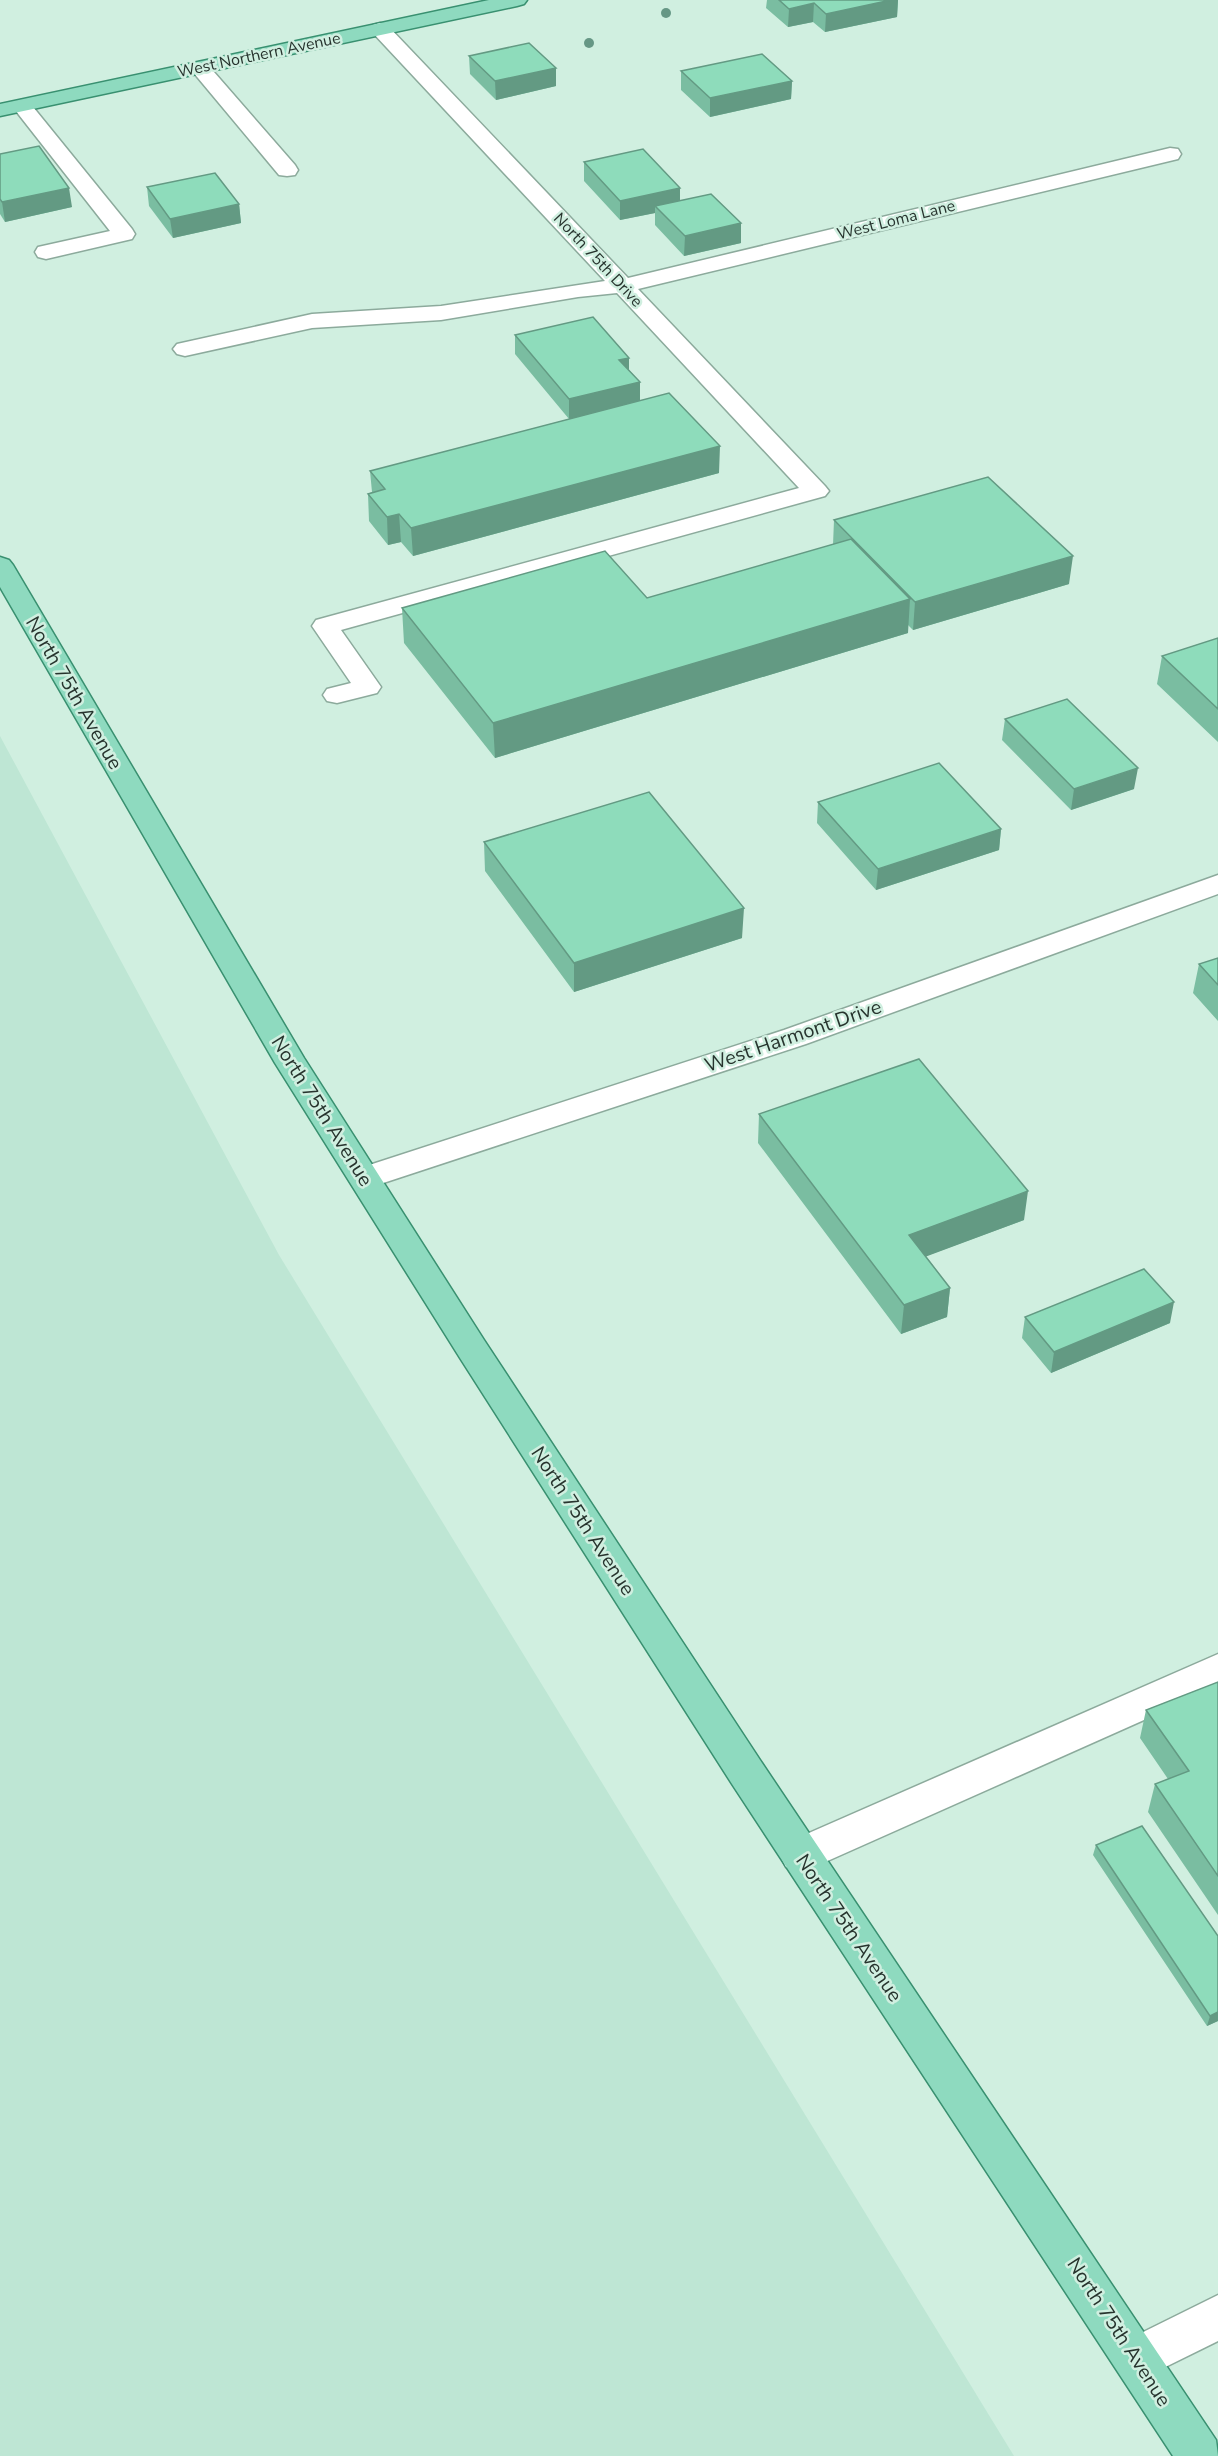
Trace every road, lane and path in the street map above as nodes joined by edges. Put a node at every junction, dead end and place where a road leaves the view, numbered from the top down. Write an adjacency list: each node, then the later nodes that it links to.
1 (517, 0): 2 (main road, West Northern Avenue)
2 (381, 29): 3 (main road, West Northern Avenue); 9 (street, North 75th Drive)
3 (200, 68): 4 (main road, West Northern Avenue); 7 (street)
4 (22, 106): 5 (main road, West Northern Avenue); 8 (street)
5 (0, 110)
6 (1170, 154): 9 (street, West Loma Lane)
7 (287, 170)
8 (46, 252)
9 (622, 286): 10 (street, West Loma Lane); 12 (street, North 75th Drive)
10 (185, 349)
11 (0, 565): 14 (main road, North 75th Avenue)
12 (337, 695)
13 (1218, 884): 14 (street, West Harmont Drive)
14 (365, 1178): 16 (main road, North 75th Avenue)
15 (1218, 1670): 16 (street)
16 (800, 1855): 18 (main road, North 75th Avenue)
17 (1218, 2318): 18 (street)
18 (1137, 2359): 19 (main road, North 75th Avenue)
19 (1200, 2456)

